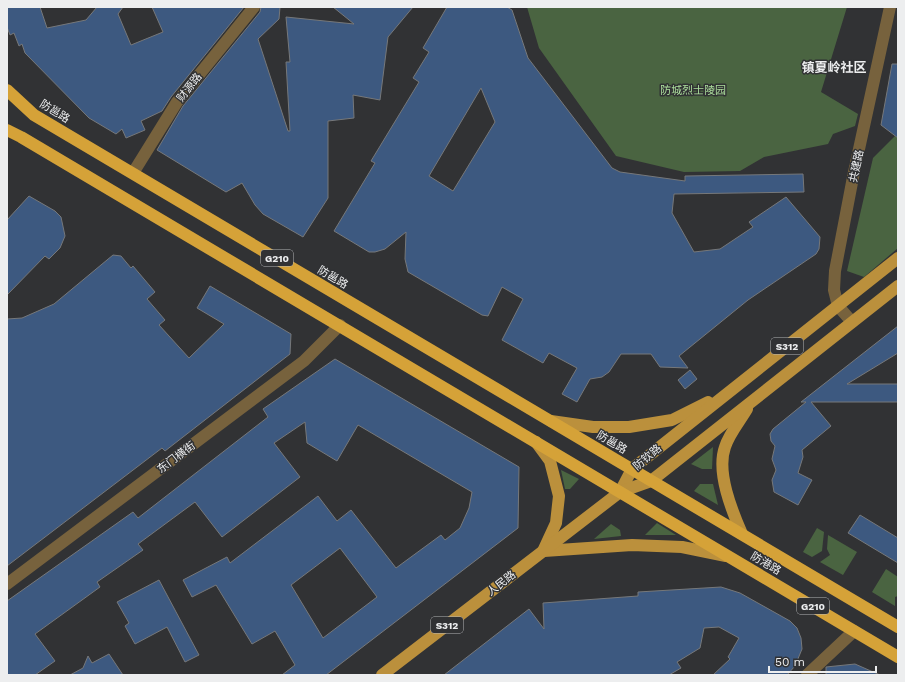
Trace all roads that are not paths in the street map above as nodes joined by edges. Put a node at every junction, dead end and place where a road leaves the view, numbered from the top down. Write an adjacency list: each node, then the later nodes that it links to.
1 (254, 7): 5 (street, 财源路)
2 (890, 7): 8 (street, 共建路)
3 (7, 90): 5 (highway, 防邕路 / G210)
4 (7, 130): 10 (highway, G210)
5 (133, 173): 13 (highway, 防邕路 / G210)
6 (898, 258): 8 (main road, 防钦路 / S312)
7 (898, 286): 9 (main road, 防钦路 / S312)
8 (838, 306): 9 (street); 11 (main road, 防钦路 / S312)
9 (852, 322): 12 (main road, 防钦路 / S312)
10 (340, 325): 14 (highway, G210); 21 (street, 东门横街)
11 (735, 387): 13 (main road); 15 (main road, 防钦路 / S312)
12 (750, 402): 16 (main road, 防钦路 / S312); 18 (main road)
13 (551, 421): 15 (highway, 防邕路 / G210)
14 (535, 441): 17 (highway, G210); 19 (main road)
15 (632, 469): 16 (highway, 防邕路 / G210); 17 (main road, 防钦路 / S312)
16 (651, 481): 17 (main road, 防钦路 / S312); 18 (highway, 防港路 / G210)
17 (620, 492): 19 (main road, 人民路 / S312); 20 (highway, 防港路 / G210)
18 (742, 534): 22 (highway, 防港路 / G210)
19 (544, 550): 20 (main road); 25 (main road, 人民路 / S312)
20 (728, 556): 23 (highway, 防港路 / G210)
21 (7, 584)
22 (898, 627)
23 (854, 631): 24 (highway, 防港路 / G210); 26 (street)
24 (898, 657)
25 (382, 675)
26 (807, 675)

